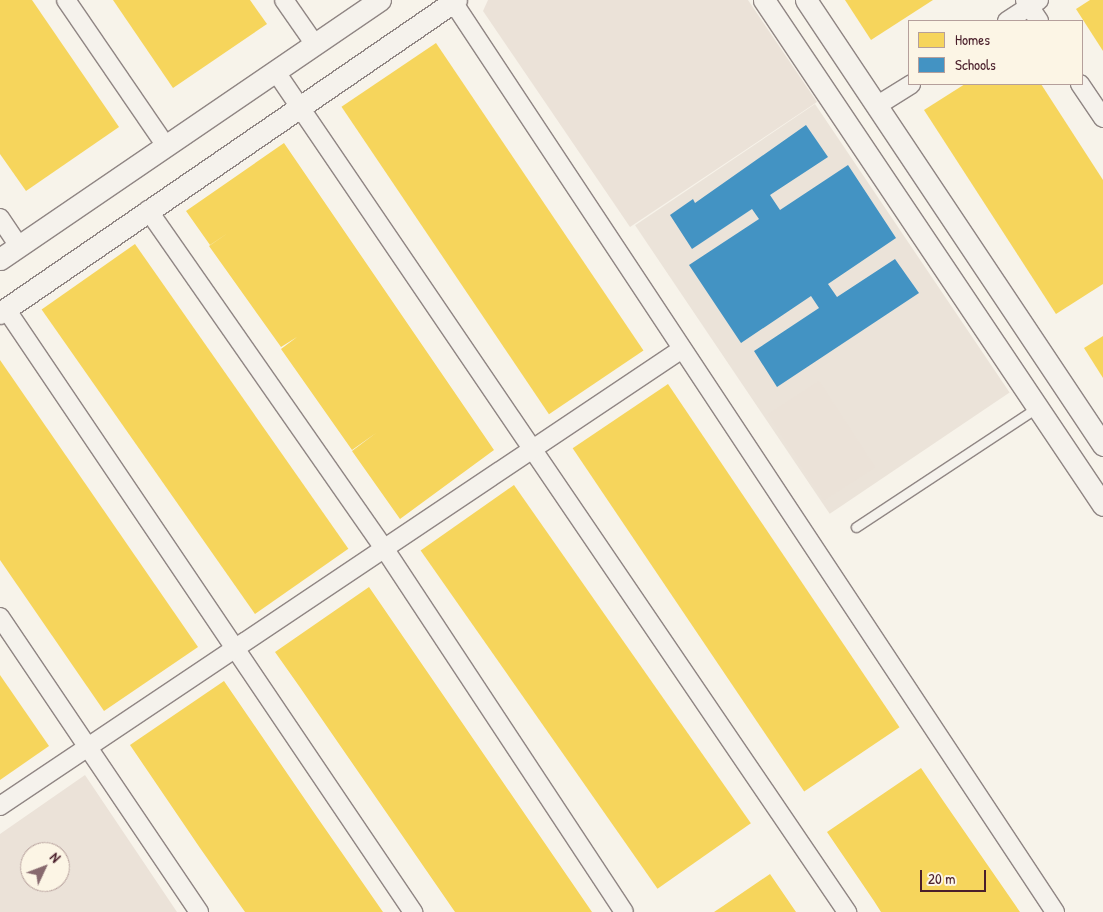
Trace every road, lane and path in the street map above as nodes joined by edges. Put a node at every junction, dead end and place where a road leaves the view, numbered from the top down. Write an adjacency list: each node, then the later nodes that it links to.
1 (66, 0): 17 (street)
2 (284, 0): 10 (street)
3 (380, 0): 10 (street)
4 (764, 0): 25 (street)
5 (806, 0): 14 (street)
6 (454, 1): 15 (street); 23 (street)
7 (1031, 2): 8 (street); 9 (street)
8 (1008, 20)
9 (1039, 20)
10 (314, 43): 11 (street)
11 (276, 72): 15 (street); 17 (street)
12 (909, 85): 14 (street)
13 (1081, 85): 16 (street)
14 (878, 105): 24 (street)
15 (298, 106): 18 (street); 28 (street)
16 (1103, 118)
17 (166, 146): 20 (street)
18 (148, 210): 22 (street); 31 (street)
19 (0, 218): 20 (street)
20 (20, 246): 21 (street)
21 (0, 259)
22 (3, 311): 33 (street)
23 (682, 349): 28 (street); 40 (street)
24 (1041, 350): 25 (street); 27 (street)
25 (1014, 369): 26 (street)
26 (1038, 407): 29 (street); 30 (lane)
27 (1103, 445)
28 (535, 451): 31 (street); 39 (street)
29 (1103, 505)
30 (856, 527)
31 (386, 551): 33 (street); 38 (street)
32 (0, 617): 34 (street)
33 (236, 649): 34 (street); 37 (street)
34 (89, 748): 35 (street); 36 (street)
35 (0, 806)
36 (199, 912)
37 (413, 912)
38 (624, 912)
39 (847, 912)
40 (1055, 912)

